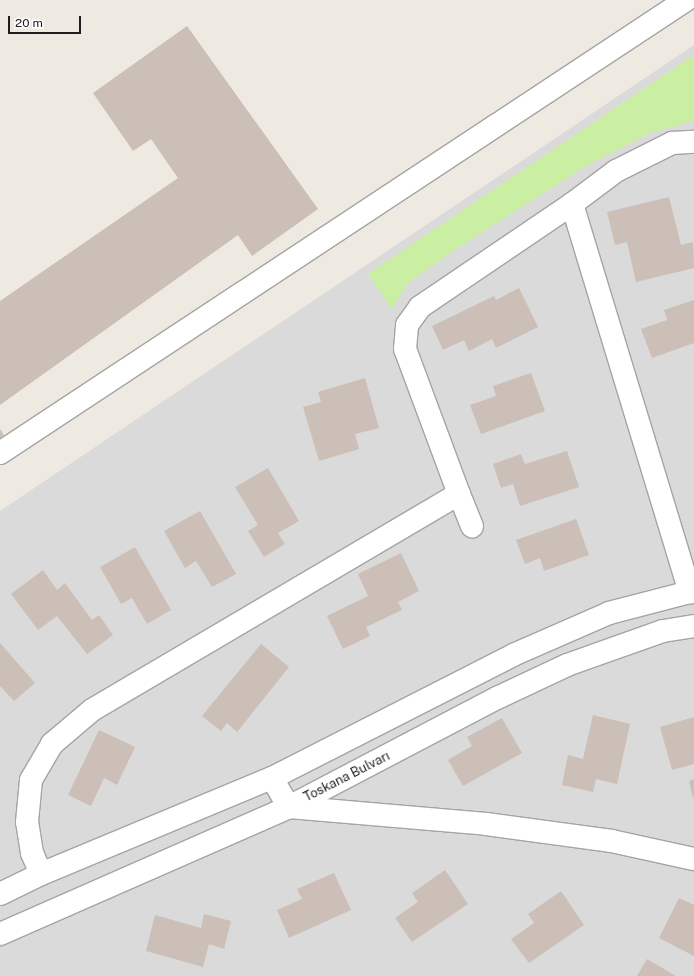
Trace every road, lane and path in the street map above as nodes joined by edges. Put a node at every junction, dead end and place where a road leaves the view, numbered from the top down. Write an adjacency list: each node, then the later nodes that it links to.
1 (686, 0): 4 (street)
2 (694, 142): 3 (street)
3 (572, 204): 5 (street); 7 (street)
4 (0, 453)
5 (459, 494): 6 (street); 12 (street)
6 (472, 527)
7 (692, 591): 9 (street)
8 (694, 626): 10 (street, Toskana Bulvarı)
9 (272, 778): 10 (street); 12 (street)
10 (289, 807): 11 (street); 14 (street, Toskana Bulvarı)
11 (694, 859)
12 (41, 874): 13 (street)
13 (0, 894)
14 (0, 934)

